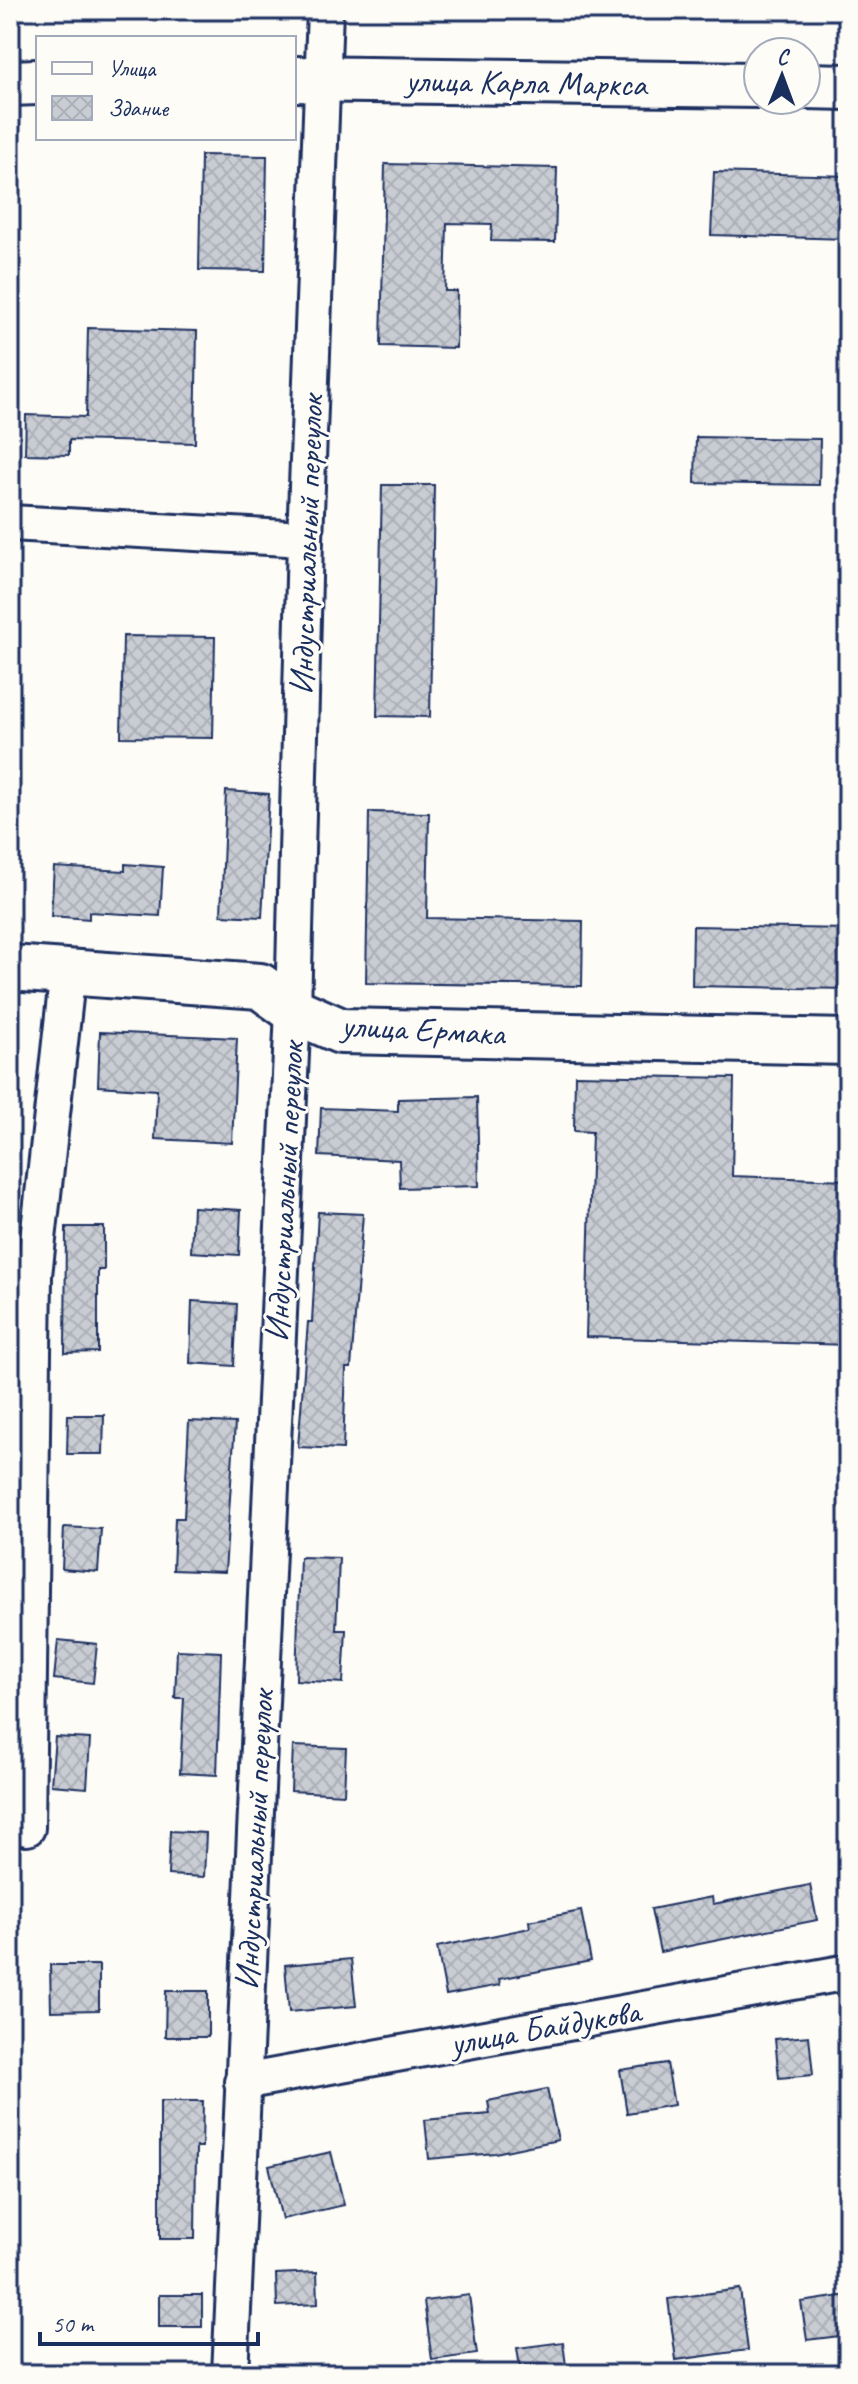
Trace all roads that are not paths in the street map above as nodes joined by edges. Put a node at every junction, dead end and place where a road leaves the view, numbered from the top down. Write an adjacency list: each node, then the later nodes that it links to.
1 (325, 10): 2 (street, Индустриальный переулок)
2 (308, 79): 5 (street, улица Карла Маркса); 9 (street, Индустриальный переулок)
3 (36, 82): 4 (street)
4 (10, 83)
5 (742, 85)
6 (822, 86): 7 (street)
7 (848, 87)
8 (10, 523): 9 (street)
9 (305, 539): 12 (street, Индустриальный переулок)
10 (10, 968): 11 (street, улица Ермака)
11 (68, 971): 12 (street, улица Ермака); 14 (street)
12 (293, 1010): 13 (street, улица Ермака); 17 (street, Индустриальный переулок)
13 (848, 1042)
14 (22, 1275): 15 (street)
15 (27, 1828)
16 (848, 1972): 17 (street, улица Байдукова)
17 (242, 2082): 18 (street, Индустриальный переулок)
18 (230, 2374)

